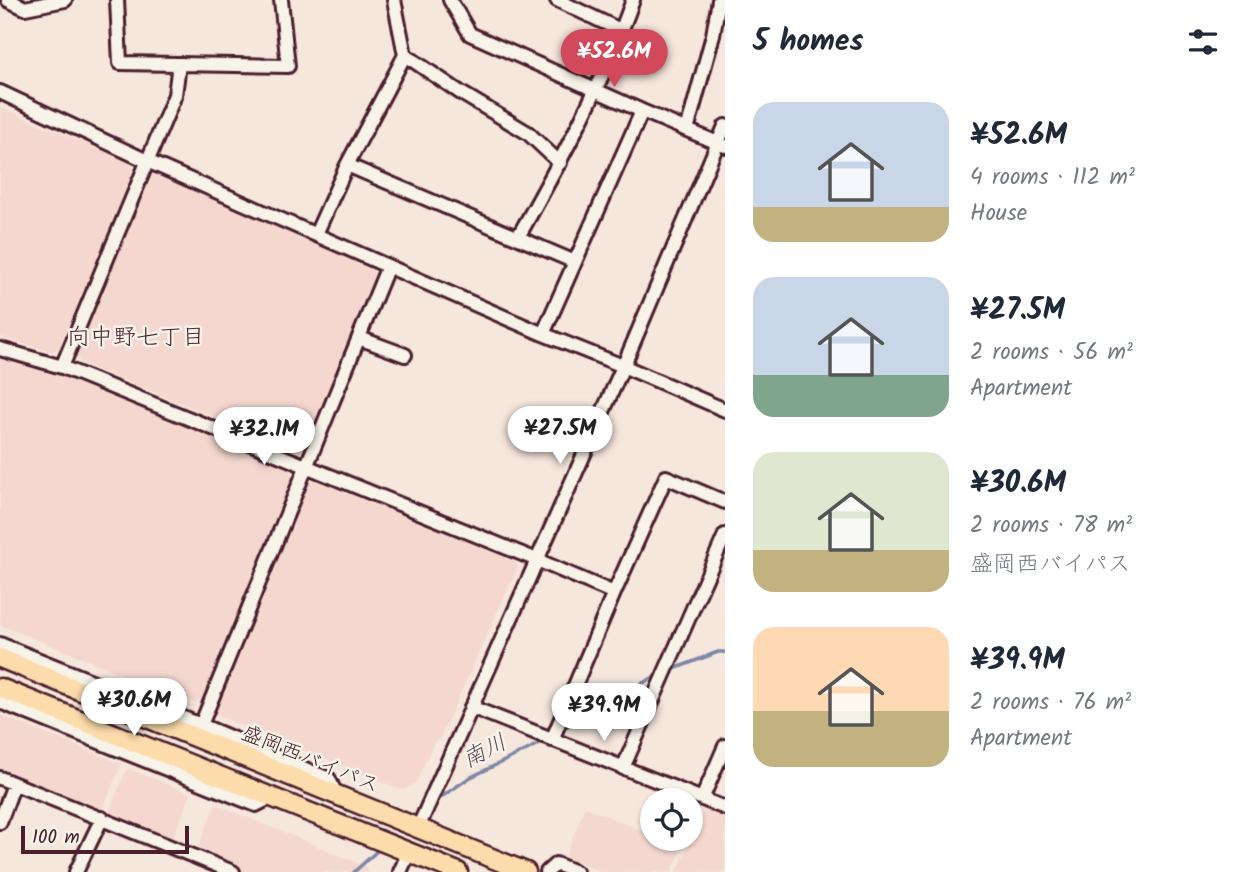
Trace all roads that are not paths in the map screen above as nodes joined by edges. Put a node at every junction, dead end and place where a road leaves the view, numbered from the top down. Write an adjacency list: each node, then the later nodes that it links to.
1 (8, 0): 2 (street)
2 (65, 0)
3 (117, 0): 12 (street)
4 (281, 0): 12 (street)
5 (394, 0): 11 (street)
6 (450, 0): 13 (street)
7 (557, 0): 10 (street)
8 (634, 0): 10 (street)
9 (719, 0): 17 (street)
10 (622, 31): 13 (street)
11 (405, 55): 20 (street); 21 (street)
12 (179, 64): 19 (street)
13 (596, 89): 15 (street); 20 (street)
14 (0, 92): 19 (street)
15 (642, 111): 17 (street); 24 (street)
16 (725, 125): 18 (street)
17 (687, 131): 18 (street)
18 (721, 145): 30 (street)
19 (147, 160): 22 (street); 31 (street)
20 (560, 163): 23 (street)
21 (347, 165): 22 (street); 23 (street)
22 (316, 234): 25 (street)
23 (518, 237): 24 (street)
24 (575, 262): 26 (street)
25 (388, 265): 26 (street); 27 (street)
26 (543, 334): 30 (street)
27 (359, 338): 29 (street); 33 (street)
28 (0, 349): 31 (street)
29 (405, 355)
30 (623, 366): 32 (street); 36 (street)
31 (62, 367): 33 (street)
32 (725, 410)
33 (306, 467): 36 (street); 43 (street)
34 (725, 502): 37 (street)
35 (725, 534): 46 (street)
36 (537, 560): 37 (street); 42 (street)
37 (614, 593): 44 (street)
38 (0, 644): 43 (street)
39 (0, 658): 50 (highway, 盛岡西バイパス)
40 (0, 688): 52 (highway)
41 (0, 702): 52 (street)
42 (471, 707): 44 (street); 57 (street)
43 (201, 725): 50 (street)
44 (552, 740): 46 (street)
45 (725, 746): 51 (street)
46 (623, 768): 49 (street)
47 (0, 778): 48 (street)
48 (14, 784): 55 (street); 56 (street)
49 (674, 788)
50 (336, 795): 57 (highway, 盛岡西バイパス)
51 (703, 797)
52 (270, 798): 58 (highway)
53 (703, 799): 54 (street)
54 (725, 808)
55 (102, 818): 59 (street); 60 (street)
56 (0, 822)
57 (420, 823): 63 (highway, 盛岡西バイパス)
58 (409, 852): 61 (street); 62 (highway)
59 (76, 872)
60 (233, 872)
61 (400, 872)
62 (458, 872)
63 (526, 872)
64 (547, 872): 65 (street)
65 (576, 872)

